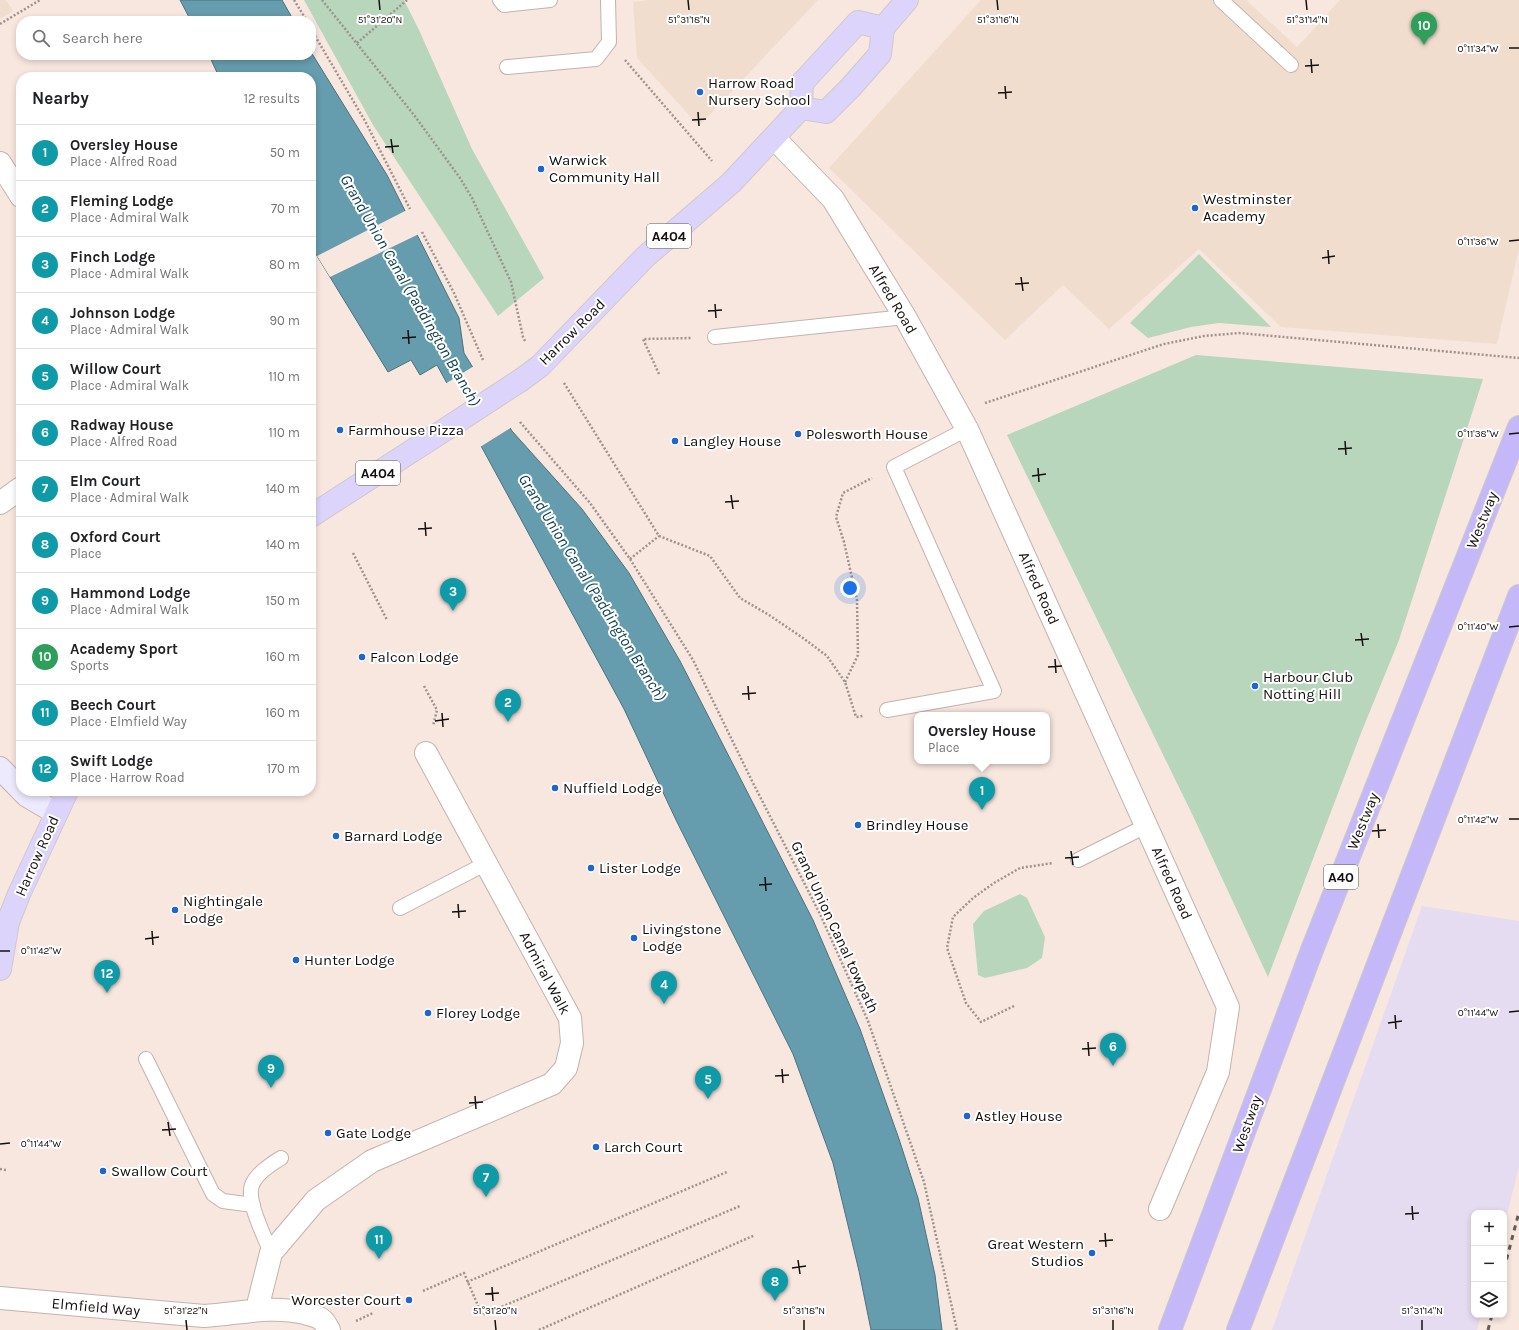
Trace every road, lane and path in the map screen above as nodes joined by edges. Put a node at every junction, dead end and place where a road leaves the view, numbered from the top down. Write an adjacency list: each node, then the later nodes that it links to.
1 (40, 0): 11 (path)
2 (294, 0): 10 (path)
3 (322, 0): 15 (path)
4 (408, 0): 15 (path)
5 (500, 0): 6 (lane)
6 (550, 0)
7 (608, 0): 14 (lane)
8 (907, 0): 12 (main road)
9 (1221, 0): 16 (lane)
10 (304, 16)
11 (0, 24)
12 (883, 28): 18 (main road); 18 (main road)
13 (316, 37): 23 (path)
14 (609, 42): 17 (lane); 21 (path)
15 (357, 44): 29 (path)
16 (1292, 65)
17 (507, 68)
18 (801, 108): 19 (main road, Harrow Road / A404)
19 (774, 138): 21 (main road, Harrow Road / A404); 25 (street, Alfred Road)
20 (0, 163): 22 (street)
21 (731, 182): 29 (main road, Harrow Road / A404)
22 (16, 188)
23 (410, 209)
24 (422, 232): 28 (path)
25 (905, 317): 26 (lane); 31 (street, Alfred Road)
26 (715, 337): 30 (path)
27 (1519, 358): 31 (path)
28 (482, 360)
29 (544, 362): 38 (main road, Harrow Road / A404, bridge); 39 (path)
30 (659, 374)
31 (955, 408): 34 (street, Alfred Road)
32 (520, 422): 41 (path, Grand Union Canal towpath)
33 (1519, 427): 76 (highway, Westway / A40)
34 (967, 429): 35 (lane); 53 (street, Alfred Road)
35 (894, 467): 44 (path); 46 (lane)
36 (16, 492): 37 (street)
37 (0, 503)
38 (316, 513)
39 (659, 536): 41 (path); 44 (path)
40 (353, 554): 43 (path)
41 (630, 559): 75 (path, Grand Union Canal towpath)
42 (1519, 596): 77 (highway)
43 (387, 620)
44 (845, 682): 46 (path)
45 (424, 686): 47 (path)
46 (887, 710)
47 (426, 754): 55 (street, Admiral Walk)
48 (0, 768): 49 (street)
49 (16, 786)
50 (27, 796): 52 (street)
51 (64, 796): 52 (main road, Harrow Road)
52 (56, 813): 57 (main road, Harrow Road)
53 (1146, 826): 54 (lane); 66 (street, Alfred Road)
54 (1078, 860): 58 (path)
55 (486, 863): 56 (lane); 68 (street, Admiral Walk)
56 (400, 908)
57 (0, 969)
58 (1014, 1006)
59 (146, 1059): 64 (lane)
60 (281, 1158): 64 (lane)
61 (0, 1169): 62 (path)
62 (6, 1170)
63 (726, 1172): 69 (path)
64 (253, 1205): 68 (lane)
65 (740, 1206): 69 (path)
66 (1160, 1209)
67 (755, 1235): 74 (path)
68 (271, 1254): 72 (street, Admiral Walk)
69 (468, 1282): 70 (path)
70 (423, 1291)
71 (0, 1298): 72 (street, Elmfield Way)
72 (258, 1310): 73 (street, Elmfield Way)
73 (329, 1330)
74 (539, 1330)
75 (957, 1330)
76 (1170, 1330)
77 (1238, 1330)

